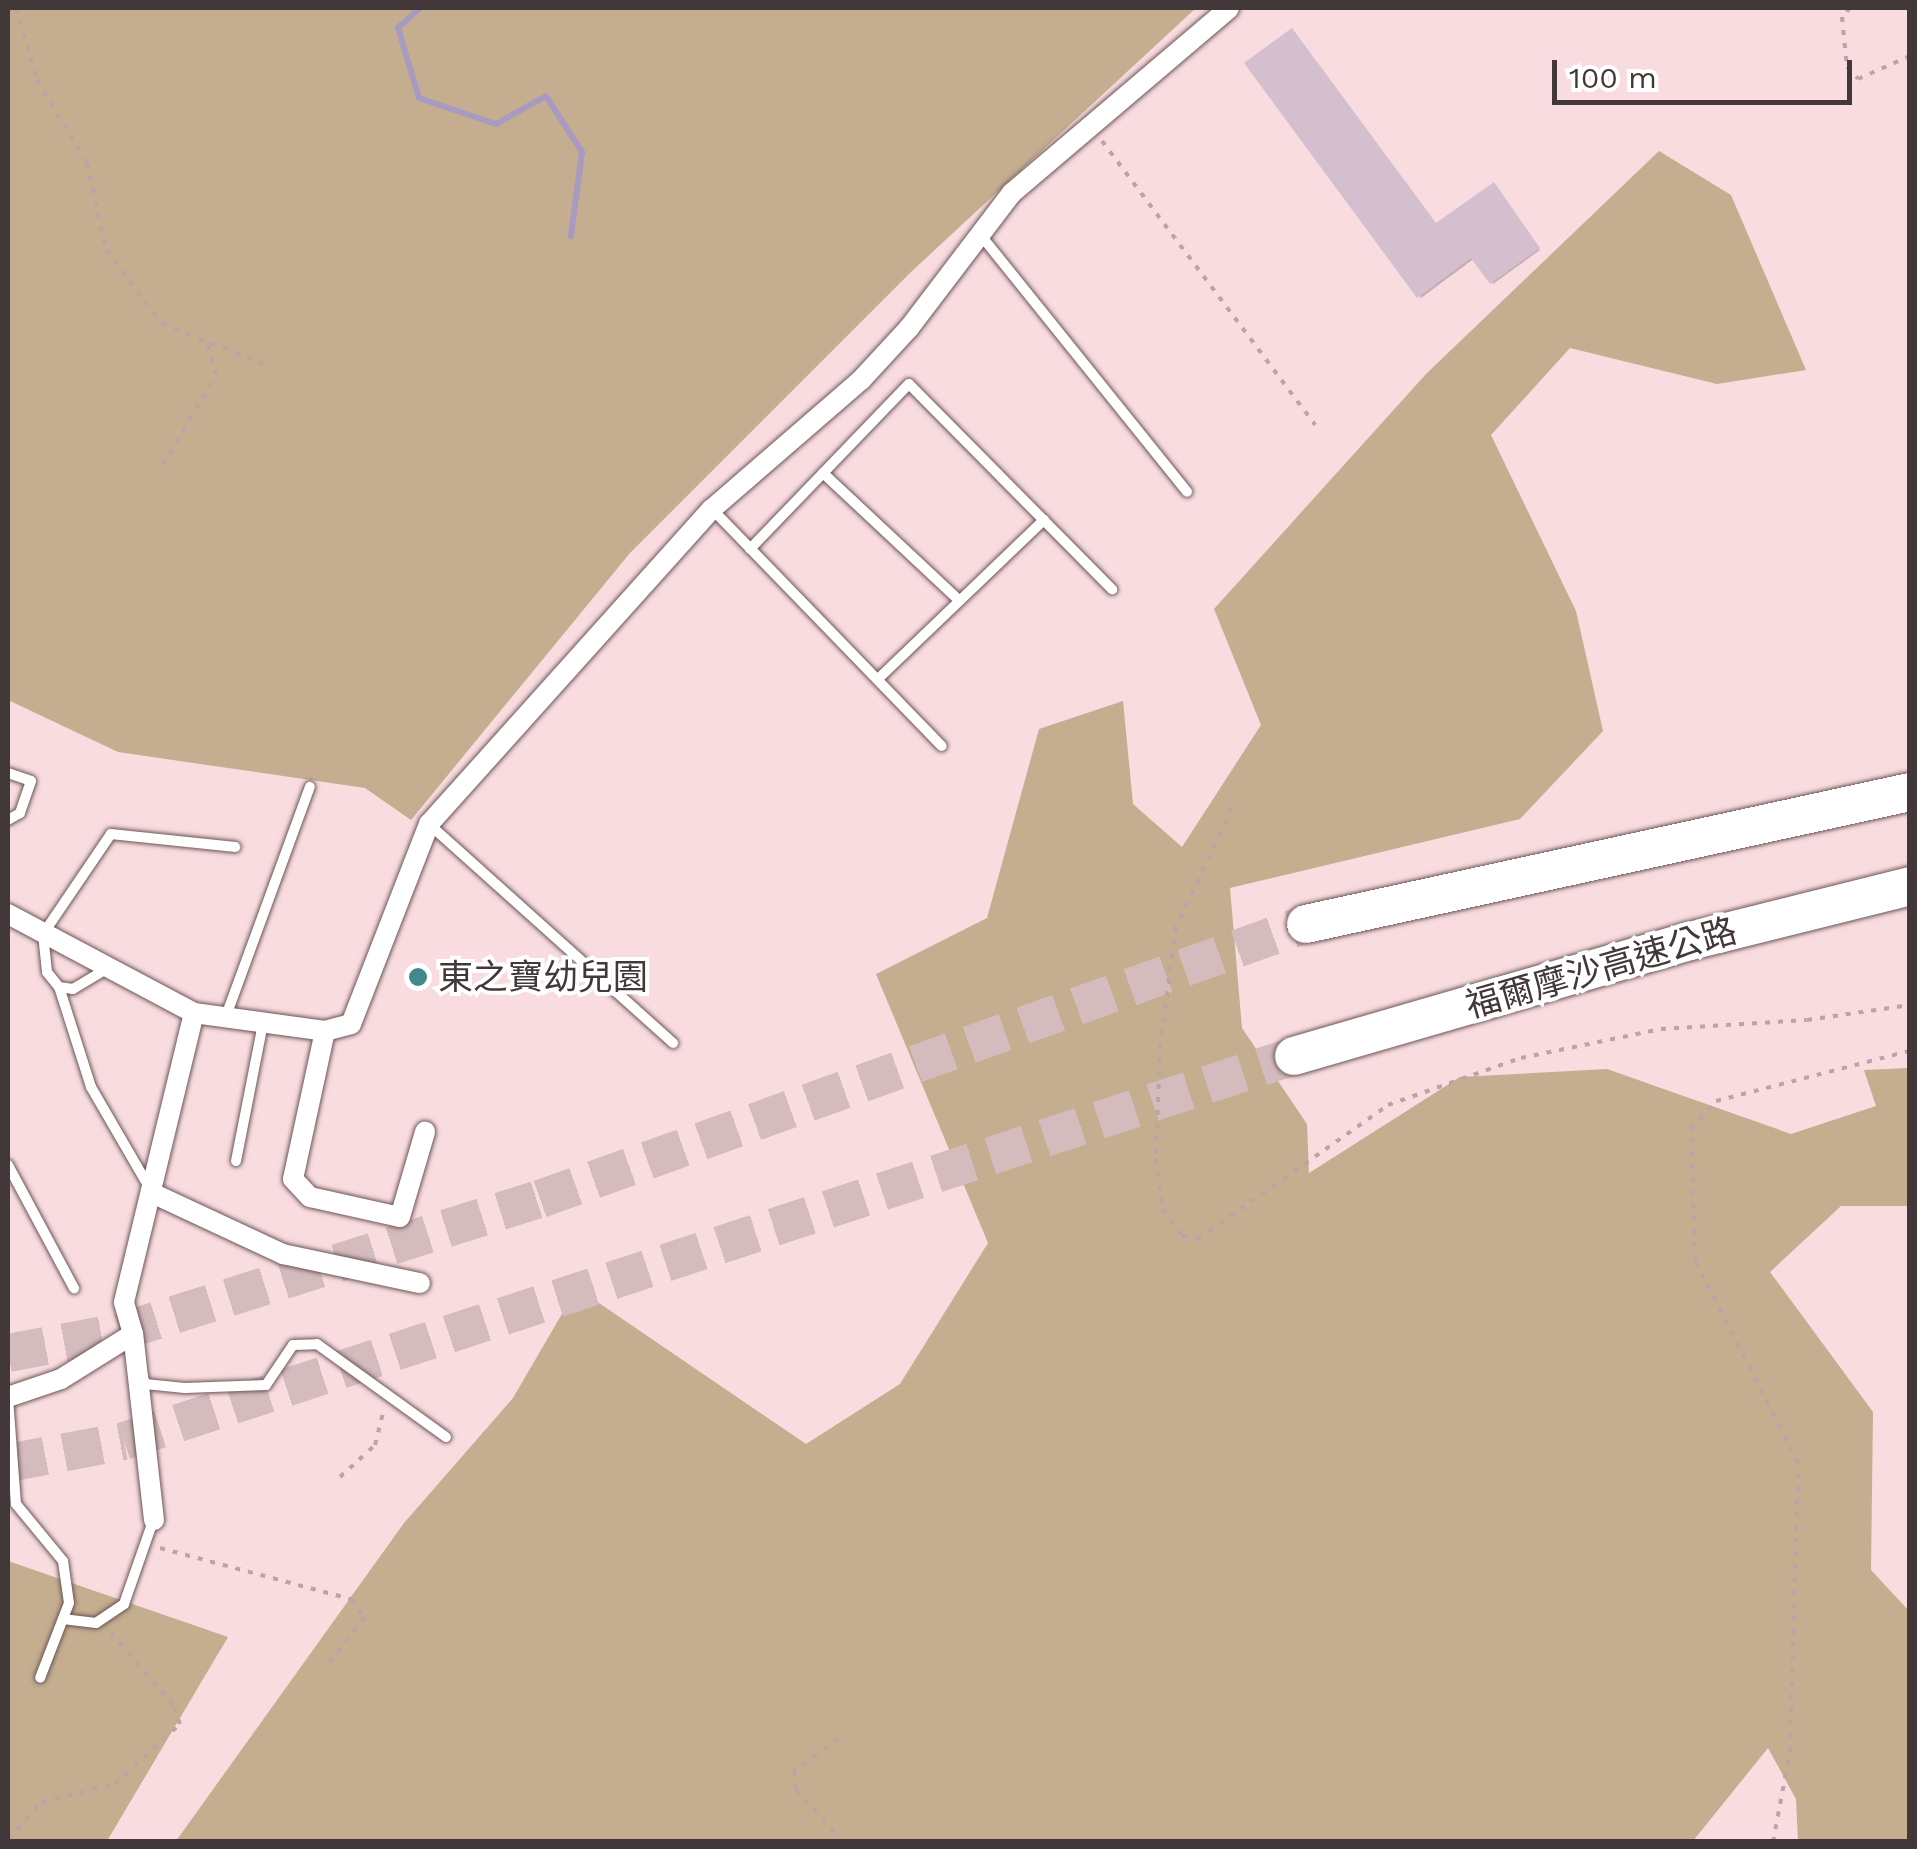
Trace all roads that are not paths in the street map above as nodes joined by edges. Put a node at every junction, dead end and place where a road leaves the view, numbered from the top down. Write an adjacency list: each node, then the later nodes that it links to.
1 (1229, 8): 2 (street)
2 (978, 232): 4 (lane); 5 (street)
3 (823, 473): 6 (lane); 7 (lane); 9 (lane)
4 (1186, 492)
5 (712, 509): 7 (lane); 16 (street)
6 (1044, 520): 8 (lane); 9 (lane)
7 (750, 548): 10 (lane)
8 (1112, 589)
9 (960, 601): 10 (lane)
10 (878, 680): 11 (lane)
11 (942, 746)
12 (8, 773): 15 (lane)
13 (310, 787): 25 (lane)
14 (1910, 792): 20 (highway)
15 (8, 820)
16 (429, 824): 27 (street); 28 (lane)
17 (235, 848): 21 (lane)
18 (1910, 886): 29 (highway, 福爾摩沙高速公路)
19 (8, 914): 21 (street)
20 (1306, 924)
21 (43, 934): 22 (street); 23 (lane)
22 (105, 970): 23 (lane); 24 (street)
23 (59, 987): 33 (lane)
24 (194, 1013): 25 (street); 33 (street)
25 (226, 1016): 26 (street)
26 (264, 1023): 27 (street); 31 (lane)
27 (325, 1031): 30 (street)
28 (673, 1043)
29 (1294, 1056)
30 (425, 1132)
31 (236, 1161)
32 (8, 1165): 35 (lane)
33 (152, 1193): 34 (street); 36 (street)
34 (420, 1283)
35 (74, 1288)
36 (134, 1334): 37 (street); 38 (lane); 39 (street)
37 (8, 1397): 40 (lane)
38 (446, 1437)
39 (154, 1520): 40 (lane)
40 (63, 1619): 41 (lane)
41 (40, 1678)

